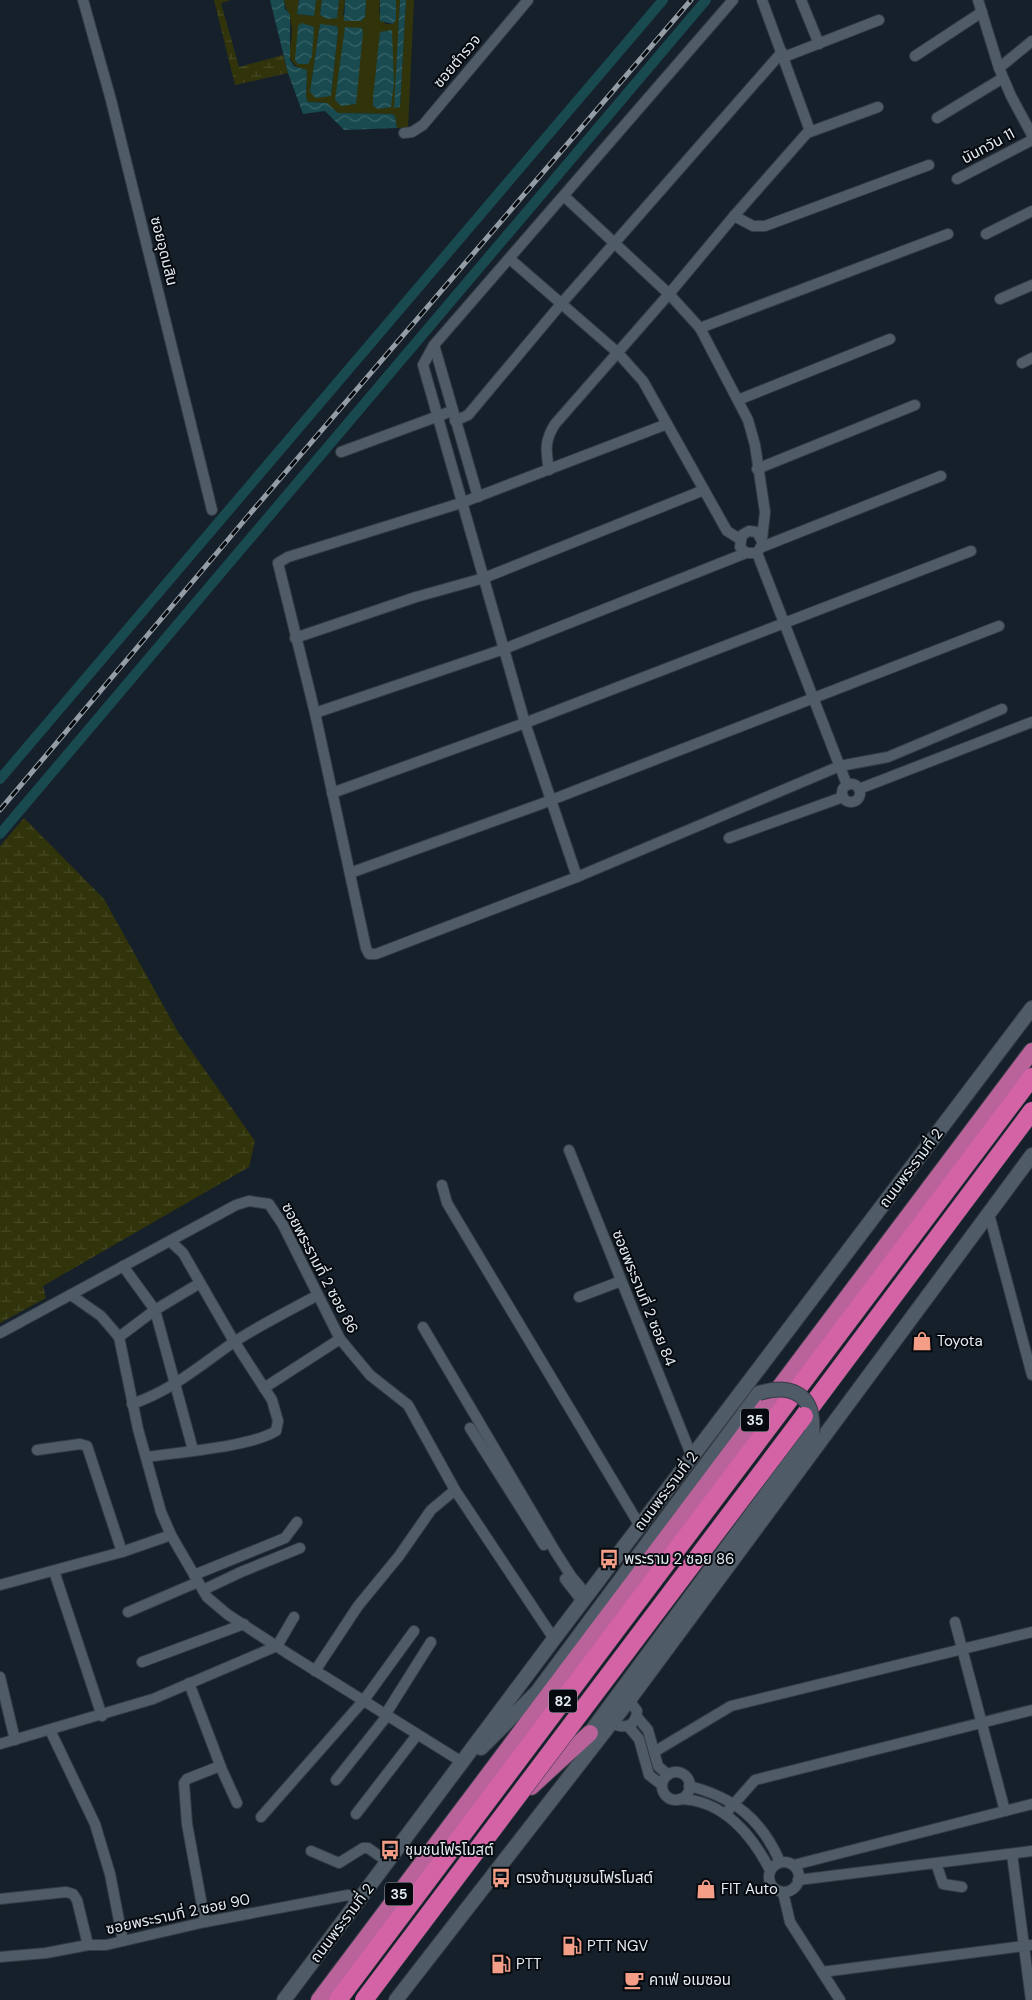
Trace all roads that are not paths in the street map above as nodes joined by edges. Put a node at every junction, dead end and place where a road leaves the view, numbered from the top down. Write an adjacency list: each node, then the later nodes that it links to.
1 (84, 0): 48 (street, ซอยอุดมสิน)
2 (528, 0): 17 (street, ซอยตำรวจ)
3 (733, 0): 21 (street)
4 (762, 0): 10 (street)
5 (801, 0): 9 (street)
6 (980, 4): 11 (street); 12 (street)
7 (879, 20): 9 (street)
8 (1032, 41): 12 (street)
9 (819, 44): 10 (street)
10 (783, 55): 16 (street); 26 (street)
11 (915, 56)
12 (999, 68): 13 (street)
13 (1003, 78): 15 (street); 18 (street)
14 (878, 107): 16 (street)
15 (938, 118)
16 (810, 131): 23 (street)
17 (404, 133)
18 (1032, 134): 20 (street, นันทวัน 11)
19 (928, 165): 23 (street)
20 (957, 179)
21 (564, 196): 26 (street); 27 (street)
22 (1032, 211): 25 (street)
23 (734, 216): 29 (street)
24 (948, 234): 32 (street)
25 (986, 234)
26 (614, 243): 29 (street); 31 (street)
27 (510, 259): 31 (street); 34 (street)
28 (1032, 285): 30 (street)
29 (669, 294): 32 (street); 35 (street)
30 (1000, 299)
31 (560, 304): 35 (street); 39 (street)
32 (700, 328): 36 (street)
33 (890, 339): 36 (street)
34 (434, 345): 38 (street); 39 (street)
35 (617, 352): 40 (street); 43 (street)
36 (738, 400): 42 (street)
37 (915, 405): 42 (street)
38 (436, 416): 39 (street); 41 (street); 47 (street)
39 (454, 416): 46 (street)
40 (667, 424): 43 (street); 45 (street)
41 (341, 452)
42 (757, 469): 50 (street)
43 (549, 470): 46 (street)
44 (941, 476): 50 (street)
45 (704, 490): 49 (street); 53 (street)
46 (478, 496): 47 (street)
47 (461, 503): 53 (street); 56 (street)
48 (212, 510)
49 (740, 539): 50 (street); 52 (street)
50 (761, 546): 52 (street); 54 (street)
51 (971, 551): 54 (street)
52 (746, 553): 57 (street)
53 (484, 578): 56 (street); 57 (street)
54 (785, 624): 58 (street); 62 (street)
55 (998, 626): 58 (street)
56 (295, 638): 60 (street)
57 (504, 649): 60 (street); 62 (street)
58 (813, 697): 63 (street); 68 (street)
59 (1002, 709): 63 (street)
60 (315, 712): 66 (street)
61 (1032, 722): 65 (street)
62 (525, 723): 66 (street); 68 (street)
63 (840, 766): 64 (street); 71 (street)
64 (847, 785): 65 (street); 67 (street)
65 (859, 789): 67 (street)
66 (332, 793): 70 (street)
67 (842, 797): 69 (street)
68 (552, 800): 70 (street); 71 (street)
69 (729, 838)
70 (350, 873): 71 (street)
71 (577, 877)
72 (1032, 1008): 102 (main road, ถนนพระรามที่ 2 / 35)
73 (1032, 1051): 150 (highway, ถนนพระรามที่ 2 / 35)
74 (1032, 1077): 182 (highway, 82)
75 (1032, 1111): 183 (highway, 82, bridge)
76 (1032, 1117): 155 (highway, 35)
77 (569, 1150): 83 (street, ซอยพระรามที่ 2 ซอย 84)
78 (1032, 1155): 80 (main road)
79 (442, 1185): 105 (street)
80 (989, 1214): 94 (street); 129 (main road)
81 (170, 1242): 82 (street, ซอยพระรามที่ 2 ซอย 86); 84 (street); 86 (street, ซอยพระรามที่ 2 ซอย 86)
82 (123, 1266): 85 (street, ซอยพระรามที่ 2 ซอย 86); 88 (street)
83 (621, 1280): 87 (street); 102 (street, ซอยพระรามที่ 2 ซอย 84)
84 (200, 1283): 88 (street); 93 (street)
85 (71, 1295): 90 (street, ซอยพระรามที่ 2 ซอย 86); 91 (street)
86 (318, 1295): 92 (street, ซอยพระรามที่ 2 ซอย 86); 93 (street)
87 (579, 1297)
88 (155, 1310): 91 (street); 95 (street)
89 (423, 1327): 112 (street)
90 (0, 1333)
91 (119, 1336): 97 (street)
92 (340, 1339): 96 (street); 103 (street, ซอยพระรามที่ 2 ซอย 86)
93 (234, 1342): 95 (street); 96 (street)
94 (1032, 1375)
95 (175, 1385): 97 (street); 100 (street)
96 (264, 1388): 100 (street)
97 (132, 1404): 101 (street)
98 (470, 1428): 112 (street)
99 (37, 1450): 108 (street)
100 (193, 1450): 101 (street)
101 (147, 1457): 106 (street)
102 (692, 1457): 105 (main road, ถนนพระรามที่ 2 / 35)
103 (455, 1490): 119 (street, ซอยพระรามที่ 2 ซอย 86); 124 (street)
104 (297, 1522): 110 (street)
105 (640, 1526): 112 (main road, ถนนพระรามที่ 2 / 35)
106 (171, 1535): 108 (street); 110 (street)
107 (300, 1548): 110 (street)
108 (122, 1552): 109 (street)
109 (54, 1571): 111 (street); 131 (street)
110 (199, 1582): 113 (street); 116 (street)
111 (0, 1585)
112 (585, 1598): 119 (main road, ถนนพระรามที่ 2 / 35)
113 (128, 1612)
114 (294, 1617): 121 (street)
115 (955, 1622): 122 (street)
116 (244, 1624): 121 (street); 123 (street)
117 (414, 1631): 128 (street)
118 (1032, 1632): 122 (street)
119 (554, 1639): 143 (main road, ถนนพระรามที่ 2 / 35)
120 (431, 1642): 132 (street)
121 (277, 1646): 124 (street); 126 (street)
122 (962, 1649): 135 (street); 142 (street)
123 (142, 1662)
124 (315, 1671): 128 (street)
125 (0, 1677): 140 (street)
126 (189, 1683): 131 (street); 144 (street)
127 (537, 1692): 138 (main road, bridge); 146 (main road); 150 (highway)
128 (364, 1700): 132 (street); 159 (street)
129 (628, 1700): 133 (street); 134 (main road)
130 (1032, 1710): 135 (street)
131 (102, 1716): 137 (street)
132 (386, 1716): 139 (street); 147 (street)
133 (636, 1717): 136 (street); 142 (street)
134 (611, 1722): 136 (street); 160 (main road)
135 (982, 1723): 153 (street); 156 (street)
136 (628, 1726): 148 (street)
137 (50, 1730): 140 (street); 175 (street)
138 (590, 1733): 155 (highway); 160 (main road)
139 (417, 1735): 143 (street); 157 (street)
140 (15, 1740): 141 (street)
141 (0, 1744)
142 (654, 1752): 145 (street)
143 (462, 1762): 146 (main road, ถนนพระรามที่ 2 / 35)
144 (220, 1766): 152 (street); 174 (street)
145 (668, 1775): 148 (street); 149 (street)
146 (452, 1776): 164 (main road, ถนนพระรามที่ 2 / 35)
147 (336, 1780)
148 (662, 1786): 151 (street)
149 (690, 1786): 151 (street); 153 (street)
150 (479, 1788): 181 (highway, ถนนพระรามที่ 2 / 35)
151 (680, 1800): 158 (street)
152 (237, 1803)
153 (733, 1803): 158 (street); 165 (street)
154 (1032, 1804): 156 (street)
155 (508, 1808): 183 (highway, 35)
156 (1005, 1811): 167 (street)
157 (356, 1814)
158 (725, 1814): 168 (street)
159 (261, 1817)
160 (529, 1826): 184 (main road)
161 (311, 1851): 164 (street)
162 (1032, 1851): 163 (street)
163 (1012, 1854): 166 (street); 177 (street)
164 (388, 1862): 173 (main road, ถนนพระรามที่ 2 / 35)
165 (780, 1862): 167 (street); 168 (street)
166 (936, 1863): 169 (street); 170 (street)
167 (794, 1865): 169 (street)
168 (770, 1870): 171 (street)
169 (798, 1880): 171 (street)
170 (962, 1887)
171 (783, 1892): 179 (street)
172 (0, 1899): 176 (street)
173 (359, 1901): 174 (street, ซอยพระรามที่ 2 ซอย 90); 180 (main road, ถนนพระรามที่ 2 / 35)
174 (205, 1922): 175 (street, ซอยพระรามที่ 2 ซอย 90)
175 (123, 1941): 176 (street, ซอยพระรามที่ 2 ซอย 90)
176 (88, 1945): 178 (street, ซอยพระรามที่ 2 ซอย 90)
177 (1028, 1946): 179 (street); 186 (street)
178 (0, 1957)
179 (822, 1972): 185 (street)
180 (284, 2000)
181 (319, 2000)
182 (338, 2000)
183 (364, 2000)
184 (396, 2000)
185 (840, 2000)
186 (1031, 2000)

